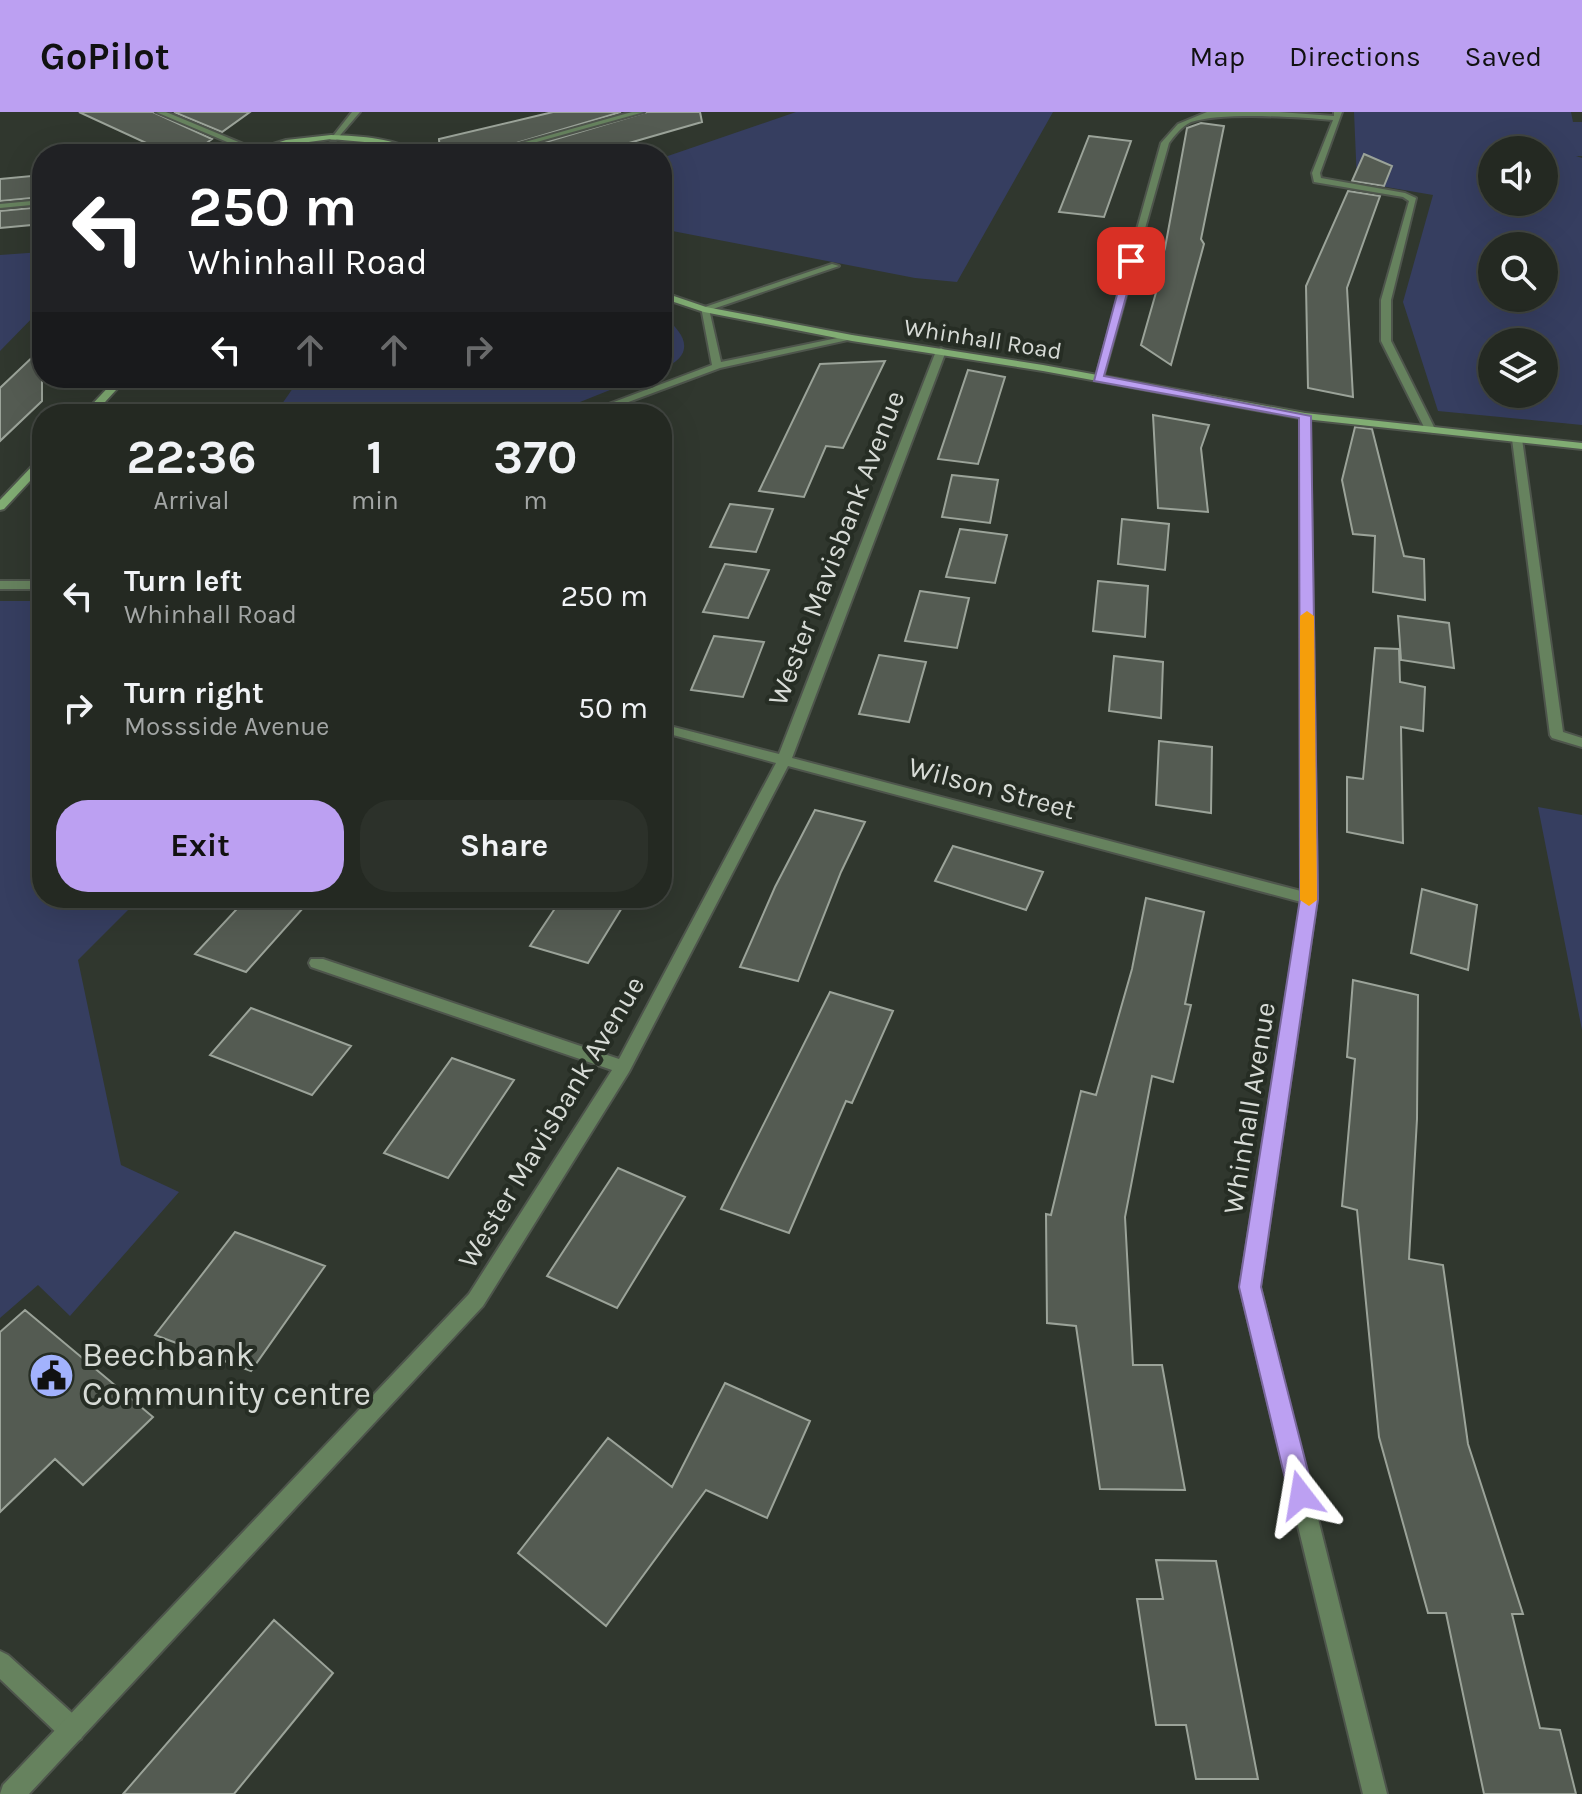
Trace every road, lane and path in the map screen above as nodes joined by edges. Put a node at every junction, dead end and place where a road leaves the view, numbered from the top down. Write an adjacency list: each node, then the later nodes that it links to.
1 (160, 112): 7 (street)
2 (356, 112): 6 (street)
3 (640, 112): 10 (street)
4 (1245, 112): 5 (street); 19 (street)
5 (1338, 115): 26 (street)
6 (333, 138): 8 (street); 9 (street)
7 (239, 144)
8 (294, 144)
9 (393, 144)
10 (523, 144)
11 (32, 203): 12 (street)
12 (0, 206)
13 (835, 266): 15 (street)
14 (672, 298): 15 (street, Whinhall Road)
15 (704, 309): 16 (street, Whinhall Road); 18 (street)
16 (852, 338): 17 (street, Whinhall Road); 18 (street, Whinhall Road)
17 (941, 351): 19 (street, Whinhall Road); 35 (street, Wester Mavisbank Avenue)
18 (717, 366): 20 (street, Whinhall Road)
19 (1098, 378): 25 (street, Whinhall Road)
20 (672, 383)
21 (113, 388): 23 (street)
22 (658, 388): 24 (street, Whinhall Road)
23 (97, 404)
24 (616, 404)
25 (1305, 416): 26 (street, Whinhall Road); 36 (street, Whinhall Avenue)
26 (1431, 431): 27 (street, Whinhall Road)
27 (1517, 439): 28 (street, Whinhall Road); 34 (street)
28 (1582, 446)
29 (32, 473): 30 (street)
30 (0, 507)
31 (0, 585): 32 (street)
32 (32, 585)
33 (672, 730): 35 (street, Wilson Street)
34 (1582, 743)
35 (785, 758): 36 (street, Wilson Street); 38 (street, Wester Mavisbank Avenue)
36 (1309, 899): 42 (street, Whinhall Avenue)
37 (317, 963): 38 (street)
38 (623, 1067): 40 (street, Wester Mavisbank Avenue)
39 (0, 1663): 40 (street)
40 (72, 1730): 41 (street, Wester Mavisbank Avenue)
41 (12, 1794)
42 (1375, 1794)

